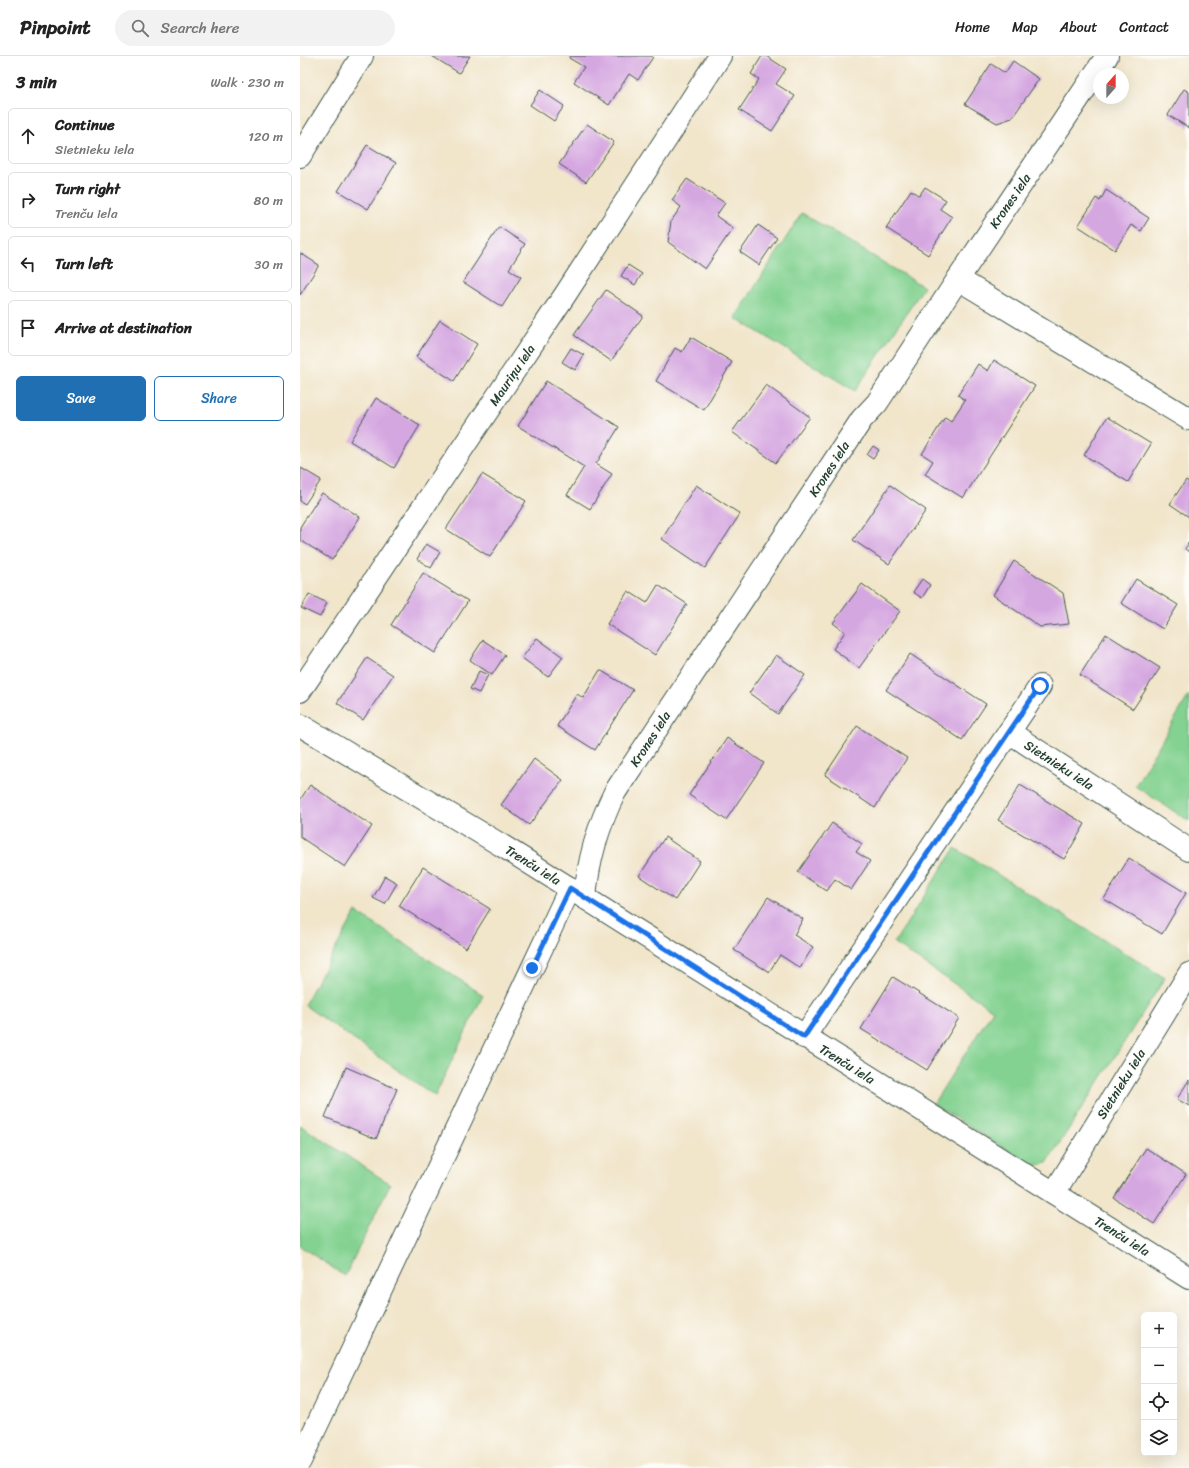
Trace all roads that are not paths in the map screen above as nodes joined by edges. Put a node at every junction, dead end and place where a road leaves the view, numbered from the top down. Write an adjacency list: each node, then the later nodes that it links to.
1 (362, 56): 4 (street)
2 (720, 56): 8 (street, Mauriņu iela)
3 (1107, 56): 5 (street, Krones iela)
4 (300, 156)
5 (958, 279): 6 (street); 12 (street, Krones iela)
6 (1189, 419)
7 (1040, 686): 10 (street)
8 (300, 691)
9 (300, 725): 12 (street, Trenču iela)
10 (1009, 732): 11 (street, Sietnieku iela); 14 (street)
11 (1189, 850)
12 (578, 893): 14 (street, Trenču iela); 17 (street)
13 (1189, 974): 15 (street, Sietnieku iela)
14 (804, 1037): 15 (street, Trenču iela)
15 (1054, 1193): 16 (street, Trenču iela)
16 (1189, 1278)
17 (300, 1461)

